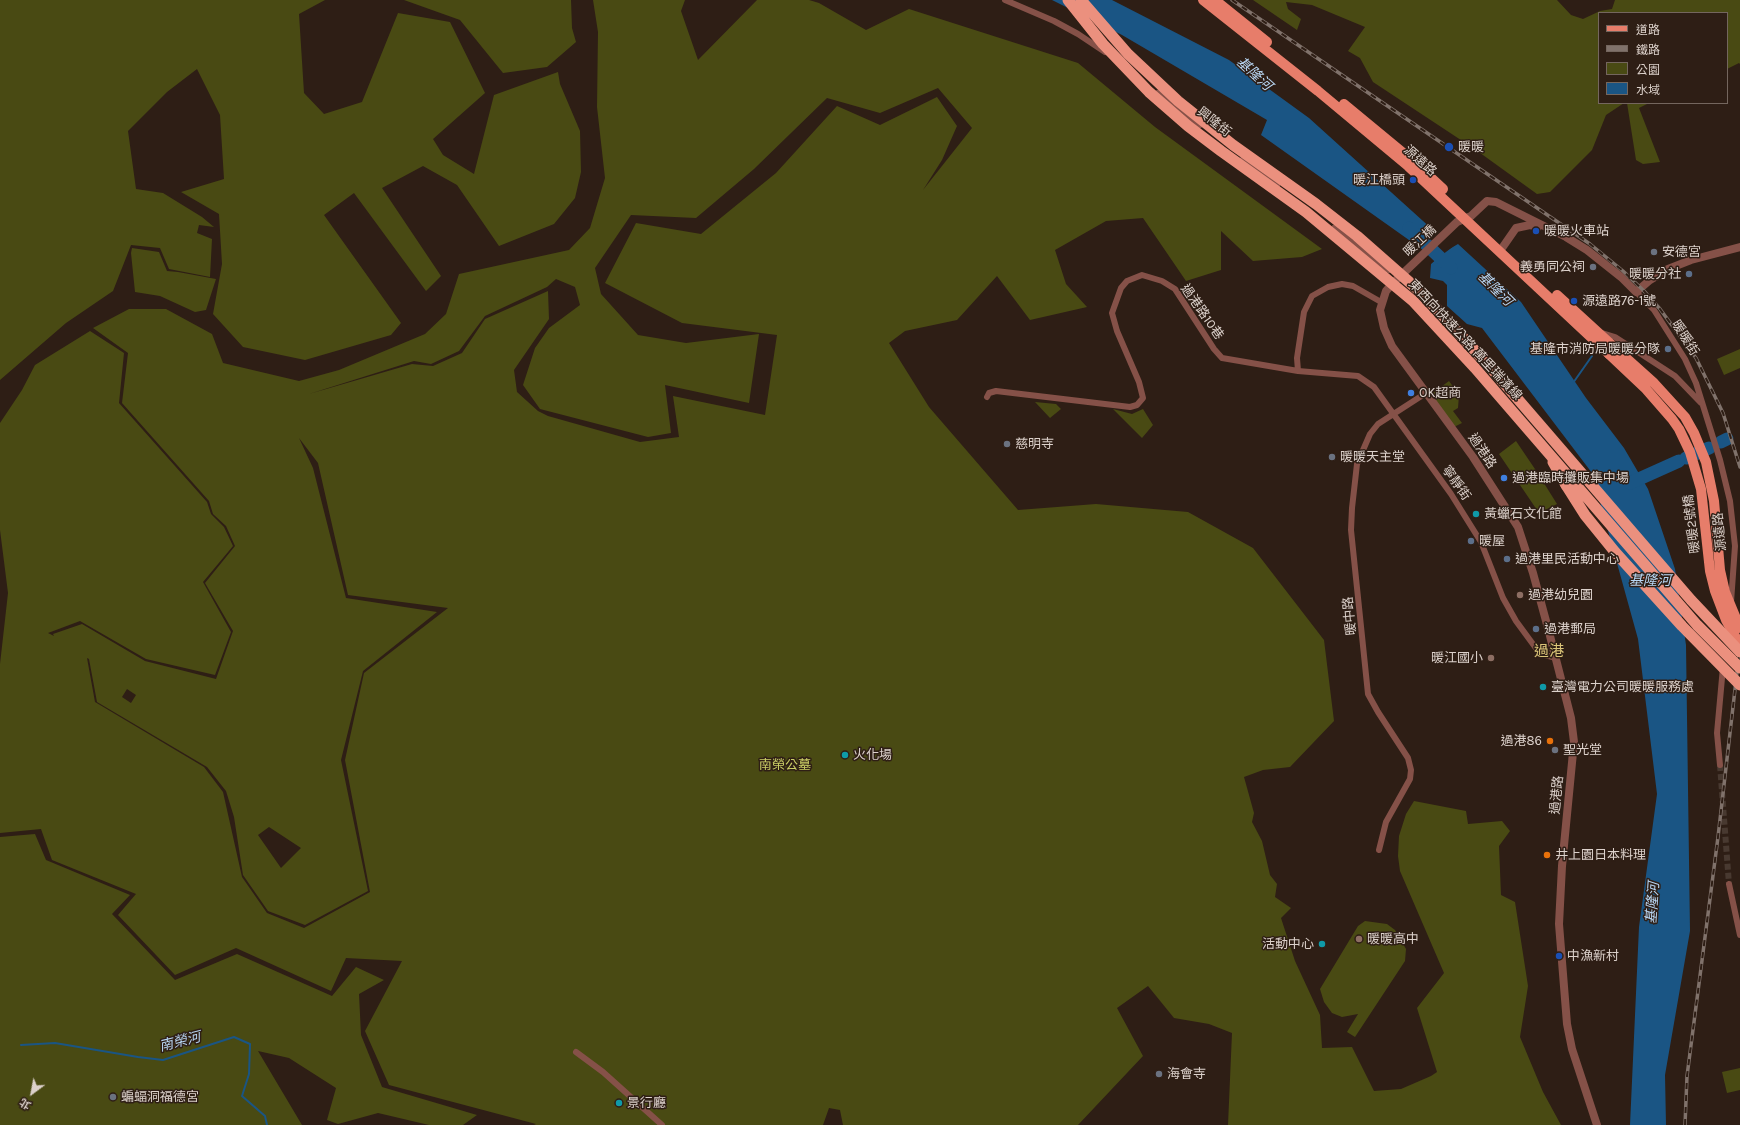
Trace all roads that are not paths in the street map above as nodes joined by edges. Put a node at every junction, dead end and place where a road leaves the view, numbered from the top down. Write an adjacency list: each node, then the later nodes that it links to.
1 (1006, 0): 10 (street, 興隆街)
2 (1068, 0): 20 (highway, 東西向快速公路 萬里瑞濱線, bridge)
3 (1081, 0): 23 (highway, 東西向快速公路 萬里瑞濱線, bridge)
4 (1203, 0): 6 (main road, 源遠路)
5 (1215, 0): 6 (main road, 源遠路)
6 (1464, 219): 7 (street, 暖暖街); 9 (main road, 源遠路); 10 (street, 暖江橋)
7 (1545, 228): 9 (street, 暖暖街); 11 (street, 暖暖街)
8 (1740, 247): 11 (street)
9 (1502, 249): 13 (main road, 源遠路); 14 (main road, 源遠路)
10 (1399, 277): 12 (street)
11 (1636, 292): 18 (street, 暖暖街)
12 (1381, 302): 15 (street); 16 (street, 過港路)
13 (1598, 332): 14 (main road, 源遠路); 18 (street, 源遠路)
14 (1612, 351): 21 (main road, 暖暖2號橋, bridge); 22 (main road, 暖暖2號橋, bridge)
15 (1298, 371): 17 (street, 過港路10巷); 19 (street, 寧靜街)
16 (1426, 393): 19 (street, 暖中路); 24 (street, 過港路)
17 (987, 397)
18 (1703, 404): 27 (street, 源遠路)
19 (1393, 414): 24 (street, 寧靜街); 28 (street, 暖中路)
20 (1550, 457): 25 (highway, 東西向快速公路 萬里瑞濱線, bridge); 26 (highway, bridge)
21 (1740, 628)
22 (1740, 645)
23 (1740, 652)
24 (1556, 658): 33 (street, 過港路)
25 (1740, 668)
26 (1740, 685)
27 (1720, 765)
28 (1379, 850)
29 (1729, 884): 30 (street)
30 (1740, 935)
31 (576, 1052): 32 (street)
32 (662, 1125)
33 (1597, 1125)

